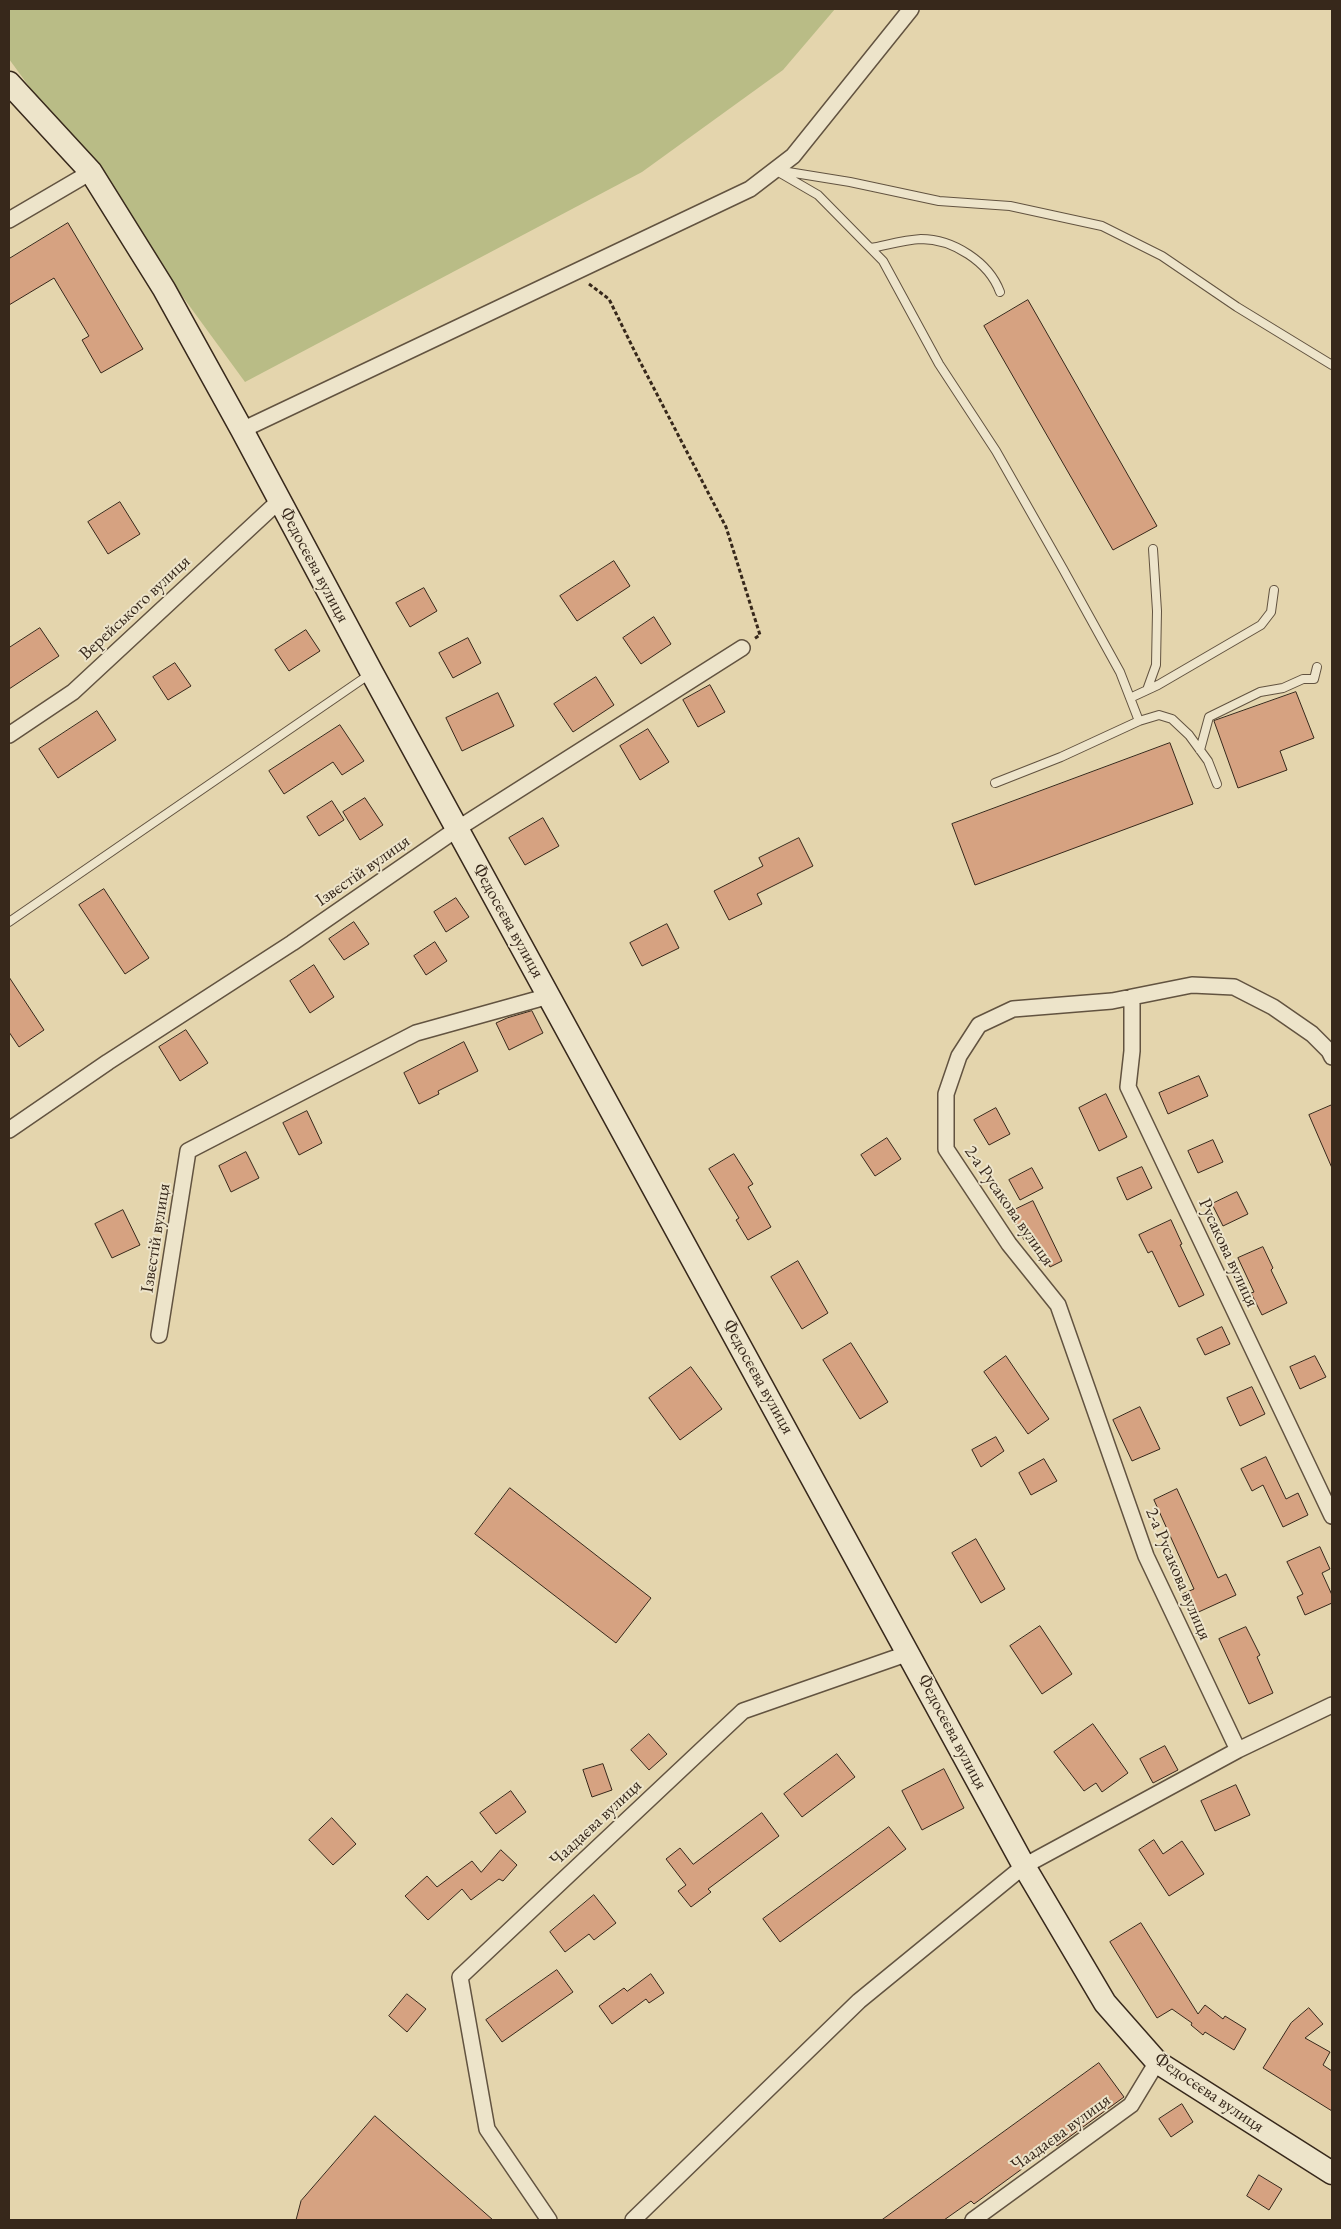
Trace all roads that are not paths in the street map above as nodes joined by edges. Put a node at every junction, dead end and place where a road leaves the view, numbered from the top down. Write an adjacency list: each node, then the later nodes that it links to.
1 (912, 9): 3 (street)
2 (9, 83): 4 (main road, Федосєєва вулиця)
3 (775, 170): 6 (lane); 8 (lane); 9 (street)
4 (91, 172): 5 (street); 9 (main road, Федосєєва вулиця)
5 (9, 220)
6 (870, 248): 7 (lane); 17 (lane)
7 (1000, 292)
8 (1332, 365)
9 (242, 430): 10 (main road, Федосєєва вулиця)
10 (279, 500): 15 (main road, Федосєєва вулиця); 19 (street, Верейського вулиця)
11 (1153, 549): 16 (lane)
12 (1274, 590): 16 (lane)
13 (742, 648): 23 (street, Ізвєстій вулиця)
14 (1317, 668): 20 (lane)
15 (372, 673): 23 (main road, Федосєєва вулиця); 24 (lane)
16 (1147, 690): 17 (lane)
17 (1130, 698): 18 (lane)
18 (1140, 721): 20 (lane); 21 (lane)
19 (9, 735)
20 (1200, 750): 22 (lane)
21 (995, 784)
22 (1216, 784)
23 (457, 829): 25 (main road, Федосєєва вулиця); 28 (street, Ізвєстій вулиця)
24 (9, 922)
25 (549, 996): 29 (street, Ізвєстій вулиця); 31 (main road, Федосєєва вулиця)
26 (1132, 997): 27 (street, 2-а Русакова вулиця); 30 (street, Русакова вулиця); 33 (street, 2-а Русакова вулиця)
27 (1331, 1054)
28 (9, 1130)
29 (159, 1335)
30 (1332, 1516)
31 (909, 1654): 34 (main road, Федосєєва вулиця); 37 (street, Чаадаєва вулиця)
32 (1332, 1705): 33 (street)
33 (1238, 1750): 34 (street)
34 (1024, 1866): 35 (main road, Федосєєва вулиця); 38 (street)
35 (1157, 2062): 36 (main road, Федосєєва вулиця); 39 (street, Чаадаєва вулиця)
36 (1332, 2173)
37 (549, 2220)
38 (633, 2220)
39 (973, 2220)

